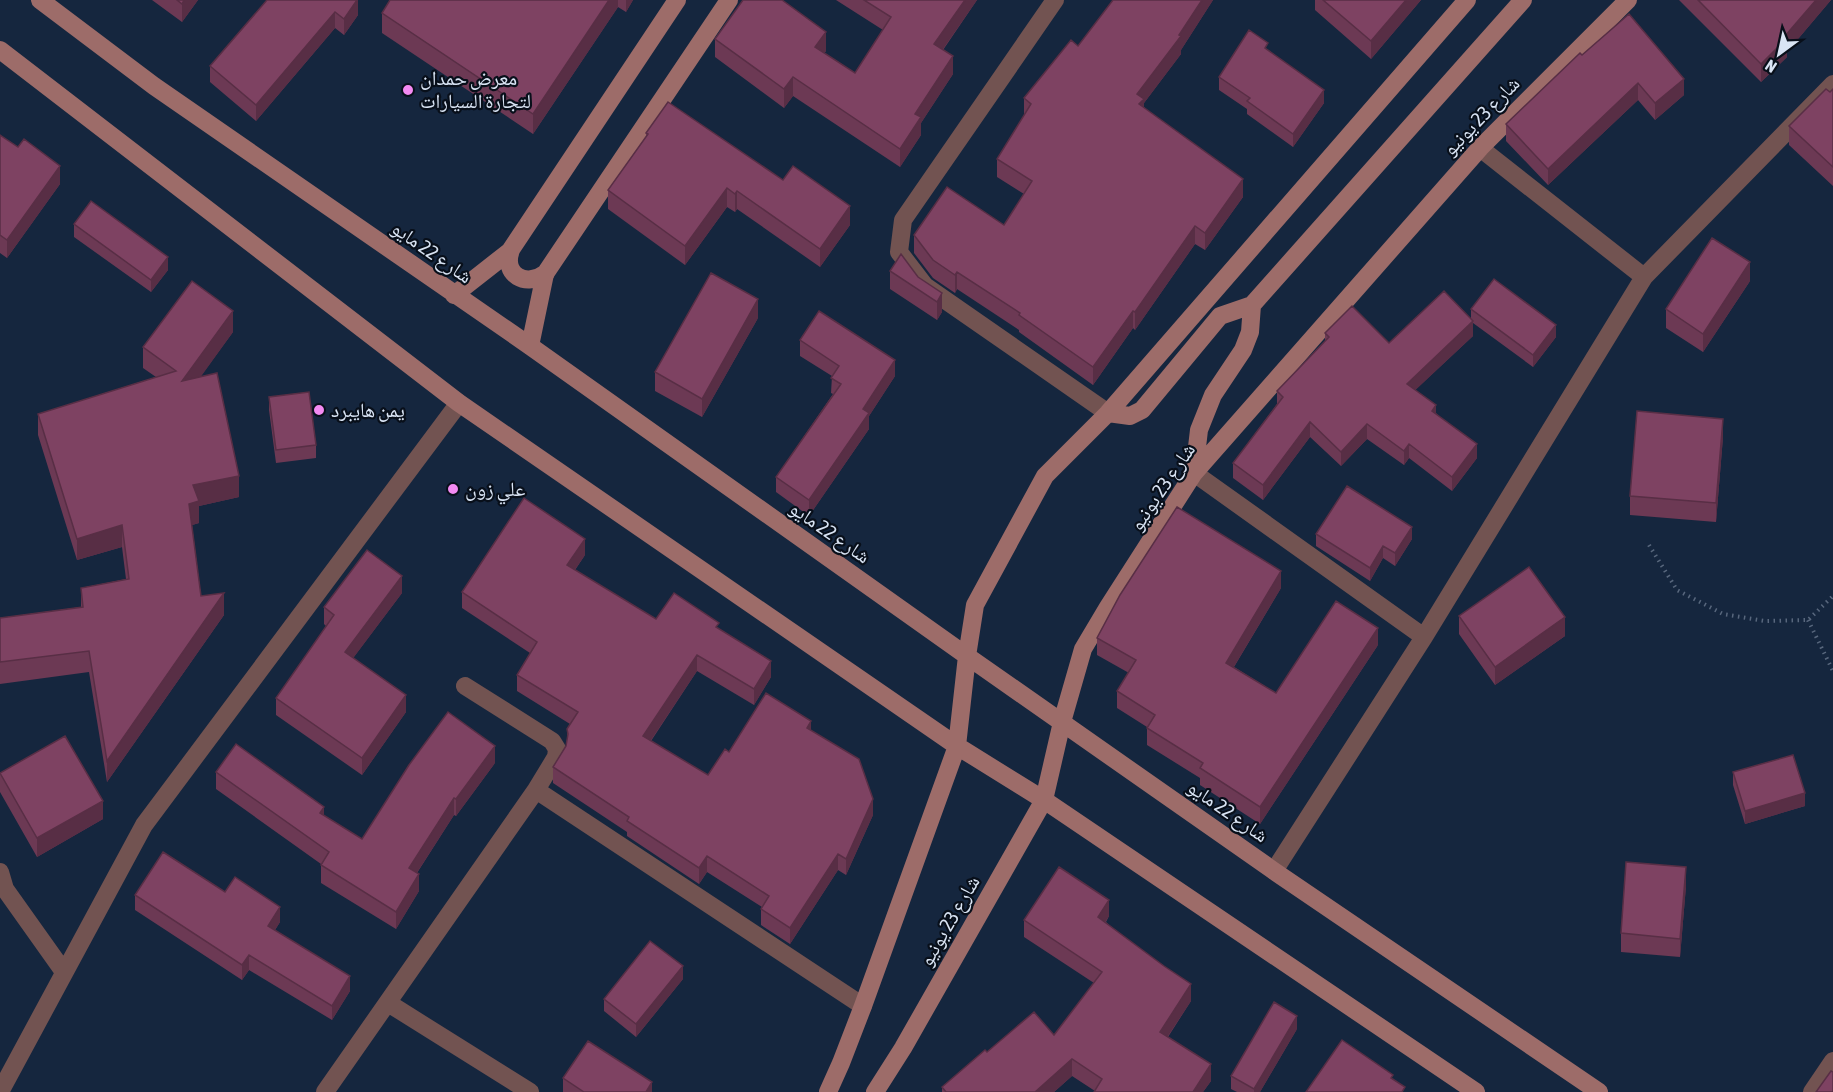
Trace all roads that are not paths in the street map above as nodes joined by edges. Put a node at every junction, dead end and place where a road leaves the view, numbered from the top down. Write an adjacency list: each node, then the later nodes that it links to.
1 (40, 0): 14 (street, شارع 22 مايو)
2 (677, 0): 11 (street)
3 (729, 0): 12 (street)
4 (1055, 0): 18 (street)
5 (1467, 0): 18 (street)
6 (1523, 0): 15 (street)
7 (1628, 0): 10 (street, شارع 23 يونيو)
8 (0, 50): 17 (street)
9 (1833, 84): 13 (street)
10 (1480, 148): 13 (street); 19 (street, شارع 23 يونيو)
11 (511, 250): 12 (street); 14 (street)
12 (546, 273): 16 (street)
13 (1644, 277): 20 (street)
14 (454, 295): 16 (street, شارع 22 مايو)
15 (1252, 305): 18 (street); 19 (street)
16 (530, 346): 21 (street, شارع 22 مايو)
17 (459, 404): 24 (street); 29 (street)
18 (1108, 413): 21 (street)
19 (1194, 473): 20 (street); 23 (street, شارع 23 يونيو)
20 (1424, 637): 27 (street)
21 (967, 656): 23 (street, شارع 22 مايو); 24 (street)
22 (465, 686): 25 (street)
23 (1062, 722): 26 (street, شارع 23 يونيو); 27 (street, شارع 22 مايو)
24 (957, 746): 26 (street); 31 (street)
25 (536, 790): 30 (street); 31 (street)
26 (1044, 800): 37 (street, شارع 23 يونيو); 38 (street)
27 (1274, 871): 39 (street, شارع 22 مايو)
28 (0, 872): 29 (street)
29 (64, 972): 33 (street)
30 (388, 1003): 34 (street); 35 (street)
31 (863, 1006): 36 (street)
32 (1833, 1060): 40 (street)
33 (0, 1092)
34 (325, 1092)
35 (530, 1092)
36 (828, 1092)
37 (874, 1092)
38 (1476, 1092)
39 (1599, 1092)
40 (1812, 1092)

